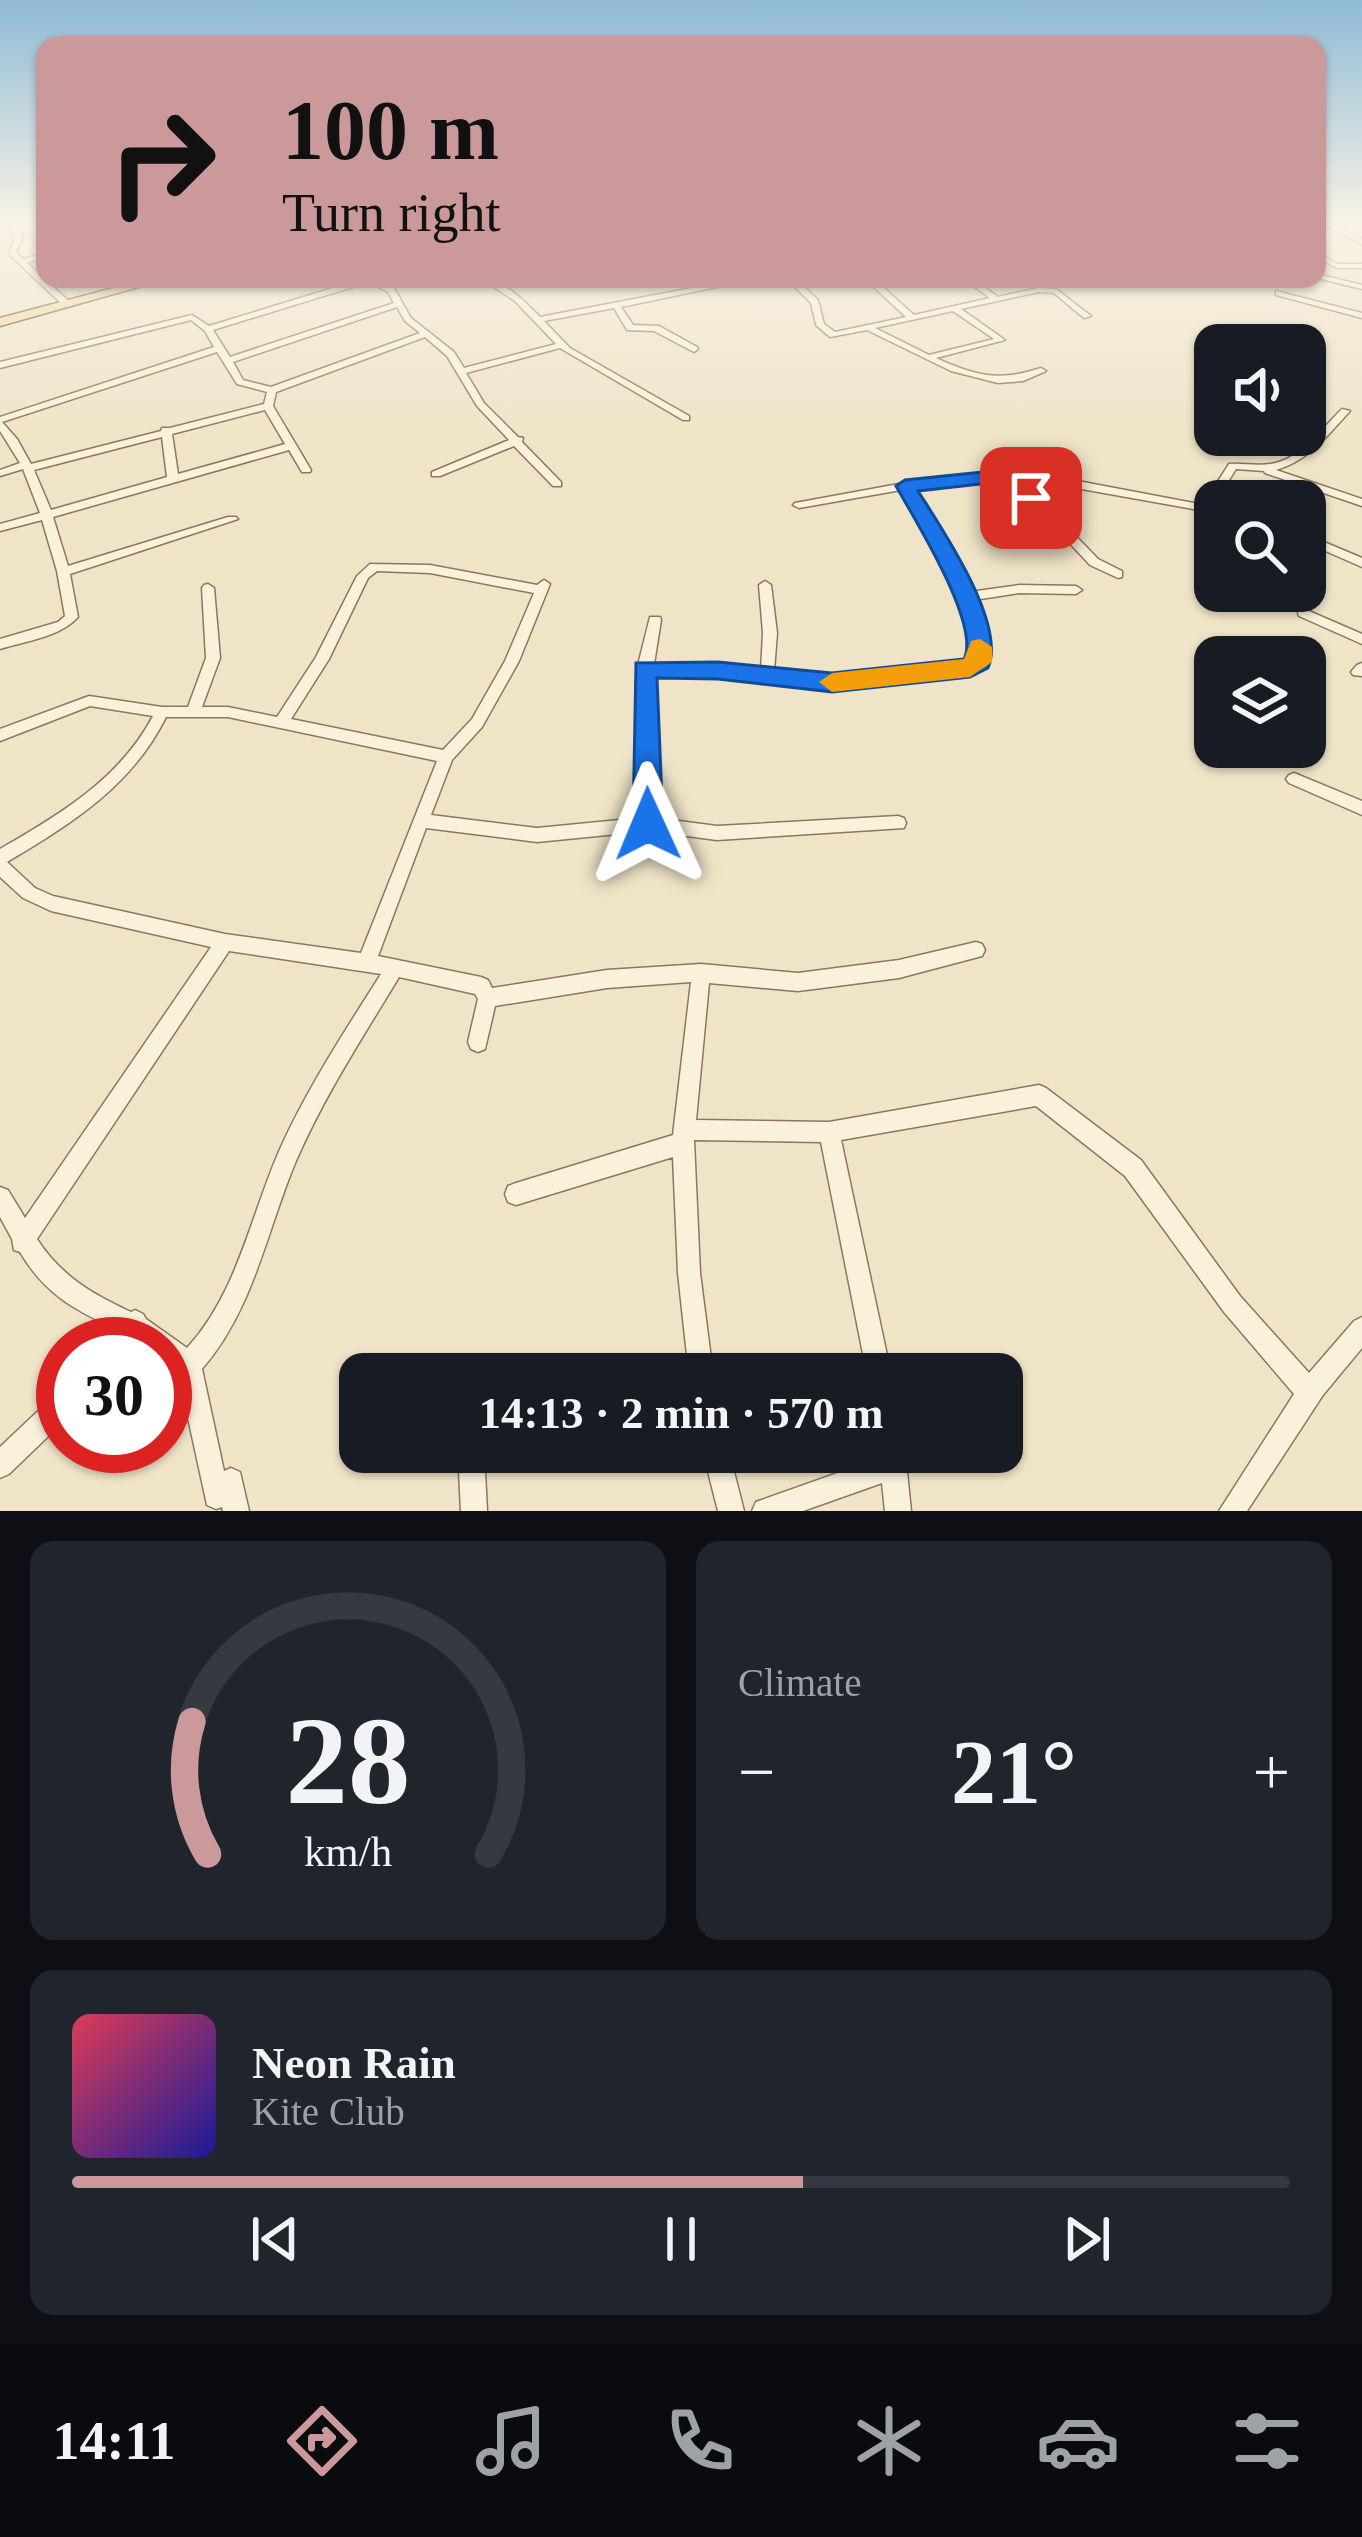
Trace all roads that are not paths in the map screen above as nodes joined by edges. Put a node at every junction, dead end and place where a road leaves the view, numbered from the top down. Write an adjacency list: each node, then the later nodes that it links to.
1 (58, 296): 16 (street)
2 (99, 296): 16 (main road)
3 (316, 296): 26 (street)
4 (394, 296): 17 (street)
5 (514, 296): 23 (street)
6 (630, 296): 15 (street)
7 (669, 296): 15 (street)
8 (808, 296): 25 (street)
9 (886, 296): 22 (street)
10 (991, 296): 14 (street)
11 (1013, 296): 14 (street)
12 (1060, 296): 20 (street)
13 (1291, 296): 21 (street)
14 (995, 298): 19 (street)
15 (637, 302): 18 (street)
16 (67, 304): 24 (main road)
17 (398, 304): 27 (street); 32 (street)
18 (617, 307): 23 (street); 30 (street)
19 (955, 308): 22 (street); 31 (street)
20 (1088, 316)
21 (1362, 316)
22 (910, 317): 25 (street)
23 (538, 320): 28 (street)
24 (0, 322)
25 (870, 328): 31 (street)
26 (208, 329): 29 (street); 33 (street)
27 (424, 335): 34 (street); 36 (street)
28 (561, 345): 34 (street); 39 (street)
29 (220, 348): 32 (street); 40 (street)
30 (694, 349)
31 (928, 358): 35 (street)
32 (228, 361): 36 (street)
33 (0, 365)
34 (462, 371): 42 (street)
35 (1041, 371)
36 (272, 390): 37 (street)
37 (268, 406): 41 (street); 43 (street)
38 (1346, 411): 46 (street)
39 (686, 418)
40 (0, 423): 44 (street)
41 (166, 430): 44 (street); 50 (street)
42 (519, 440): 48 (street); 52 (street)
43 (290, 446): 45 (street); 50 (street)
44 (27, 467): 47 (street); 57 (street)
45 (306, 470)
46 (1269, 471): 51 (street); 54 (street)
47 (0, 473)
48 (436, 474)
49 (1012, 475): 53 (street); 56 (street); 63 (street)
50 (173, 478): 57 (street)
51 (1225, 480)
52 (557, 484)
53 (905, 486): 55 (street); 67 (street)
54 (1362, 503)
55 (799, 505)
56 (1194, 506)
57 (44, 517): 59 (street); 62 (street)
58 (232, 520): 62 (street)
59 (0, 528)
60 (1326, 547): 61 (street)
61 (1362, 563)
62 (65, 571): 71 (street)
63 (1118, 574)
64 (765, 585): 73 (street)
65 (208, 588): 74 (street)
66 (1076, 590): 67 (street)
67 (966, 597): 73 (street)
68 (1304, 613): 70 (street)
69 (655, 620): 72 (street)
70 (1362, 639)
71 (0, 644)
72 (644, 669): 73 (street); 83 (street)
73 (767, 676)
74 (193, 711): 75 (street); 76 (street)
75 (162, 712): 77 (street); 84 (street)
76 (280, 724): 78 (street); 78 (street)
77 (0, 735)
78 (446, 757): 81 (street)
79 (1294, 779): 80 (street)
80 (1362, 808)
81 (423, 821): 83 (street); 87 (street)
82 (898, 823): 83 (street)
83 (648, 824)
84 (0, 862): 85 (street)
85 (225, 942): 87 (street); 96 (street)
86 (976, 950): 89 (street)
87 (367, 961): 88 (street)
88 (395, 967): 90 (street); 101 (street)
89 (701, 973): 90 (street); 93 (street)
90 (487, 998): 91 (street)
91 (478, 1042)
92 (829, 1132): 93 (street); 100 (street); 103 (street)
93 (684, 1136): 94 (street); 99 (street)
94 (516, 1194)
95 (0, 1198): 96 (street)
96 (22, 1242): 97 (street)
97 (125, 1317)
98 (1362, 1329): 103 (street)
99 (699, 1353)
100 (875, 1353)
101 (192, 1361)
102 (192, 1383): 110 (street)
103 (1310, 1394): 115 (street)
104 (36, 1431): 105 (street)
105 (0, 1465)
106 (473, 1473): 111 (street)
107 (721, 1473): 112 (street)
108 (858, 1473): 113 (street)
109 (894, 1473): 114 (street)
110 (236, 1511)
111 (474, 1511)
112 (731, 1511)
113 (765, 1511)
114 (898, 1511)
115 (1232, 1511)

